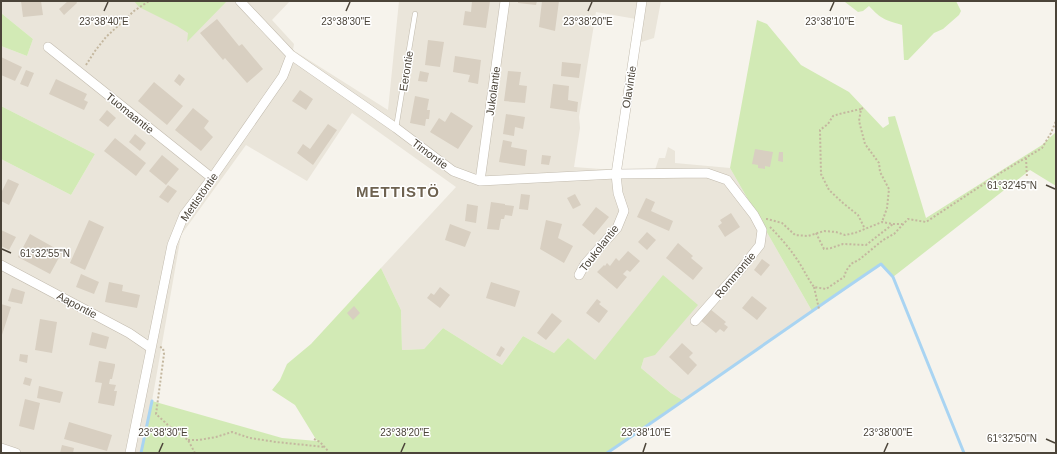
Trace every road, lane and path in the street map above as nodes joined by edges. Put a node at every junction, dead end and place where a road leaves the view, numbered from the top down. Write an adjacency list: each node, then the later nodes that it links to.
1 (149, 1): 8 (path)
2 (240, 1): 7 (street)
3 (505, 1): 15 (street, Jukolantie)
4 (642, 1): 12 (street, Olavintie)
5 (415, 14): 10 (lane, Eerontie)
6 (48, 47): 8 (street, Tuomaantie)
7 (291, 55): 10 (street, Timontie); 13 (street, Mettistöntie)
8 (81, 73): 13 (street, Tuomaantie)
9 (1056, 121): 11 (path)
10 (396, 128): 15 (street, Timontie)
11 (1026, 158): 14 (path); 19 (path)
12 (616, 174): 15 (street, Timontie); 16 (street, Rommontie); 23 (street, Toukolantie)
13 (212, 178): 27 (street, Mettistöntie)
14 (1027, 178)
15 (480, 181)
16 (761, 222): 21 (path); 24 (path); 26 (street, Rommontie)
17 (882, 222): 18 (path); 20 (path); 20 (path)
18 (893, 224): 19 (path); 21 (path)
19 (902, 224): 24 (path)
20 (865, 229): 21 (path)
21 (816, 233)
22 (1, 265): 27 (street, Aapontie)
23 (579, 275)
24 (814, 286): 25 (path)
25 (819, 309)
26 (696, 321)
27 (151, 346): 29 (path); 33 (street, Mettistöntie)
28 (314, 439): 30 (path)
29 (188, 440): 30 (path); 34 (path)
30 (325, 447): 35 (path)
31 (1, 448): 32 (street)
32 (16, 453)
33 (130, 453)
34 (195, 453)
35 (328, 453)

